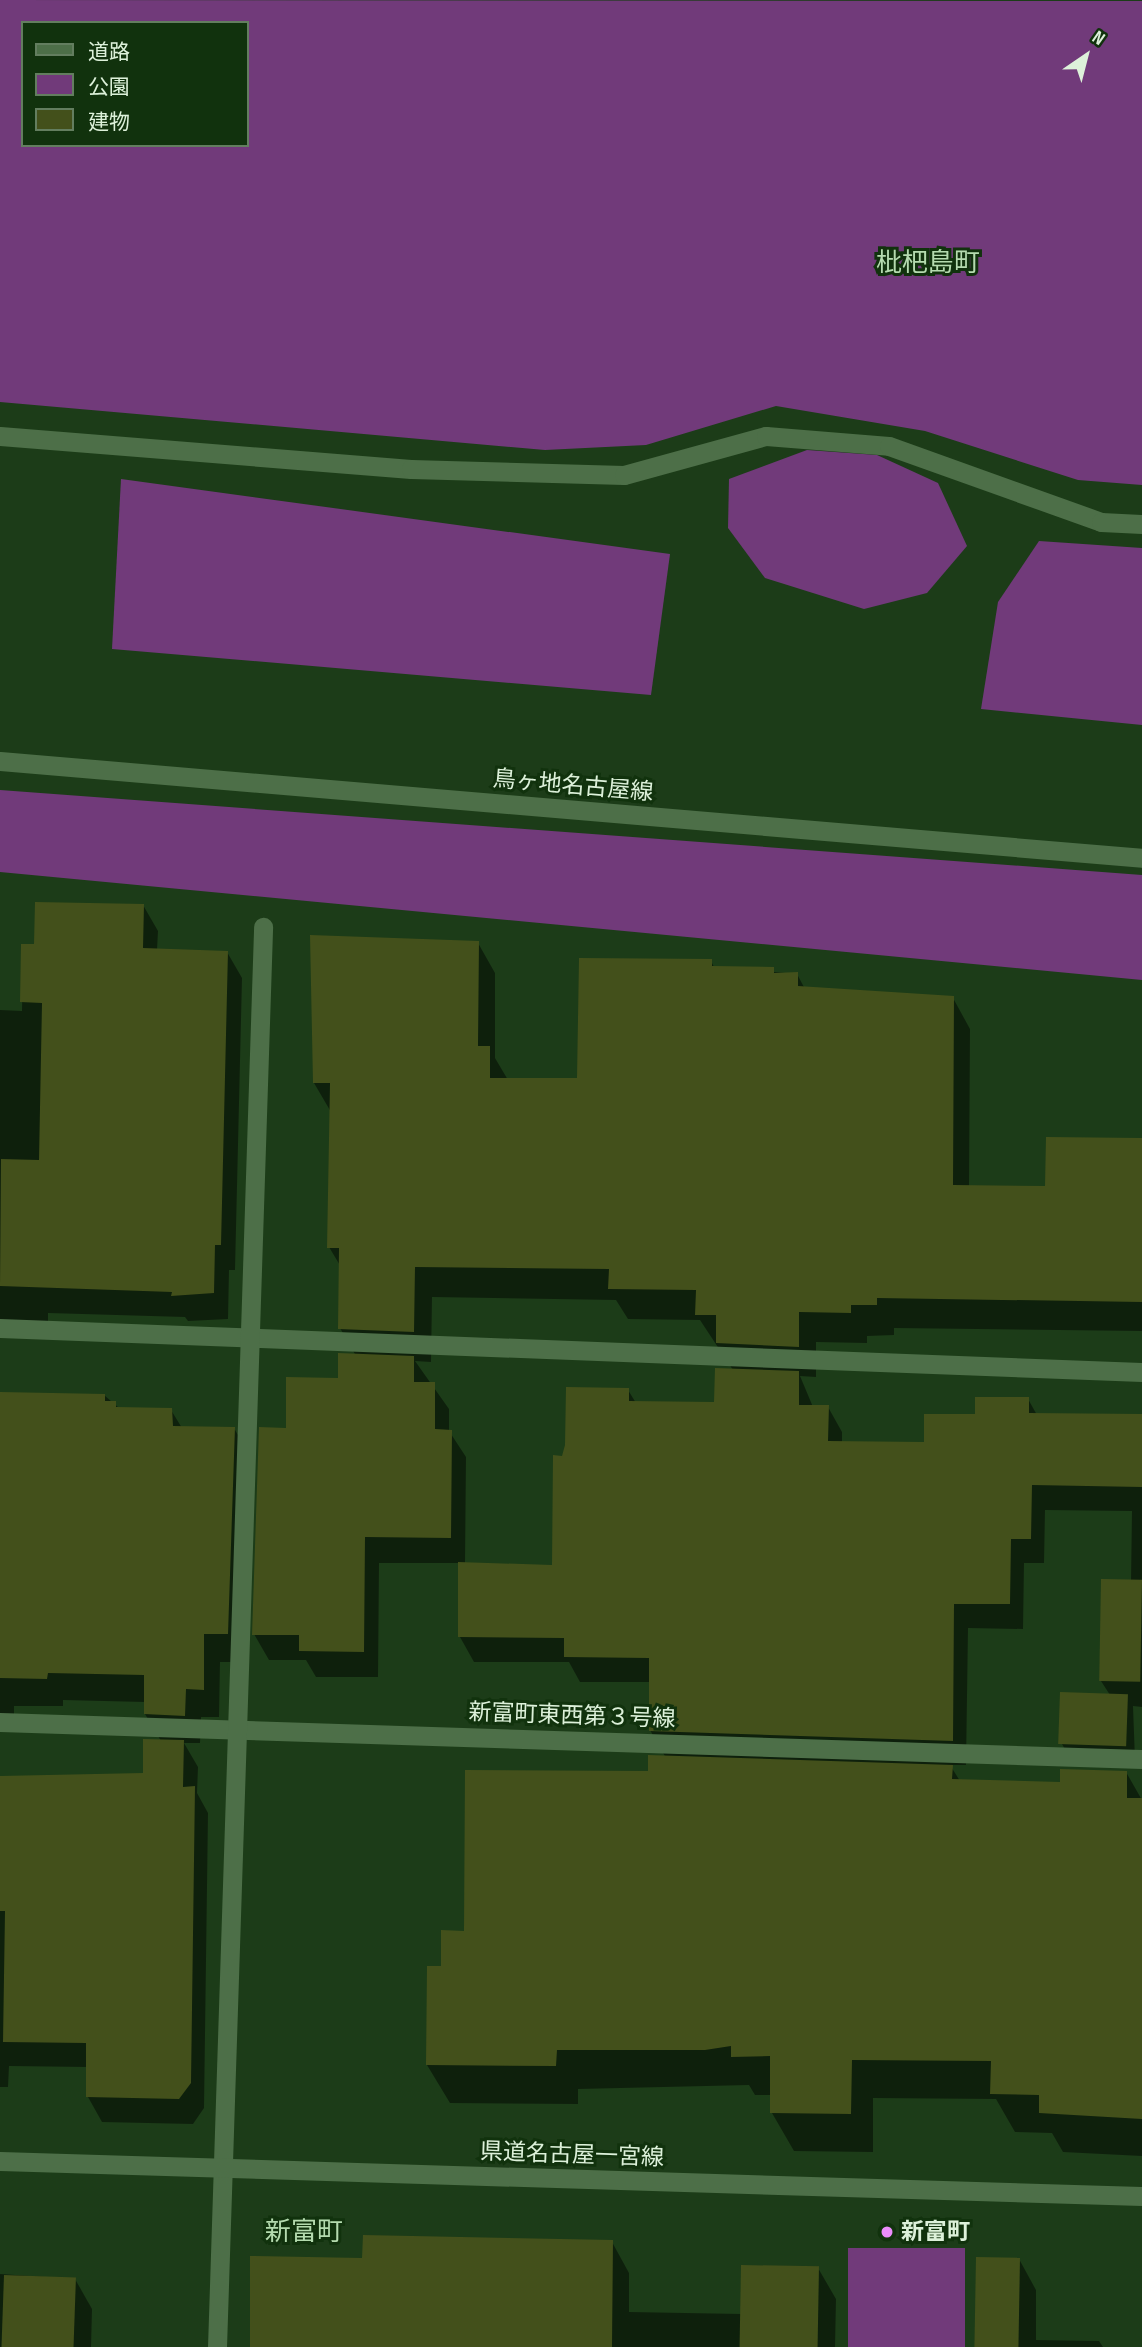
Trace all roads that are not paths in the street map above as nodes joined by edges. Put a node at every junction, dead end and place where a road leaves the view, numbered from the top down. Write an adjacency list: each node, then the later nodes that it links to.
1 (0, 436): 2 (street)
2 (1142, 524)
3 (0, 761): 4 (street, 鳥ヶ地名古屋線)
4 (1142, 858)
5 (264, 927): 7 (street)
6 (0, 1328): 7 (street)
7 (250, 1338): 8 (street); 10 (street)
8 (1142, 1372)
9 (0, 1722): 10 (street, 新富町東西第３号線)
10 (238, 1730): 11 (street, 新富町東西第３号線); 13 (street)
11 (1142, 1759)
12 (0, 2161): 13 (street, 県道名古屋一宮線)
13 (223, 2169): 14 (street, 県道名古屋一宮線); 15 (street)
14 (1142, 2196)
15 (217, 2347)

